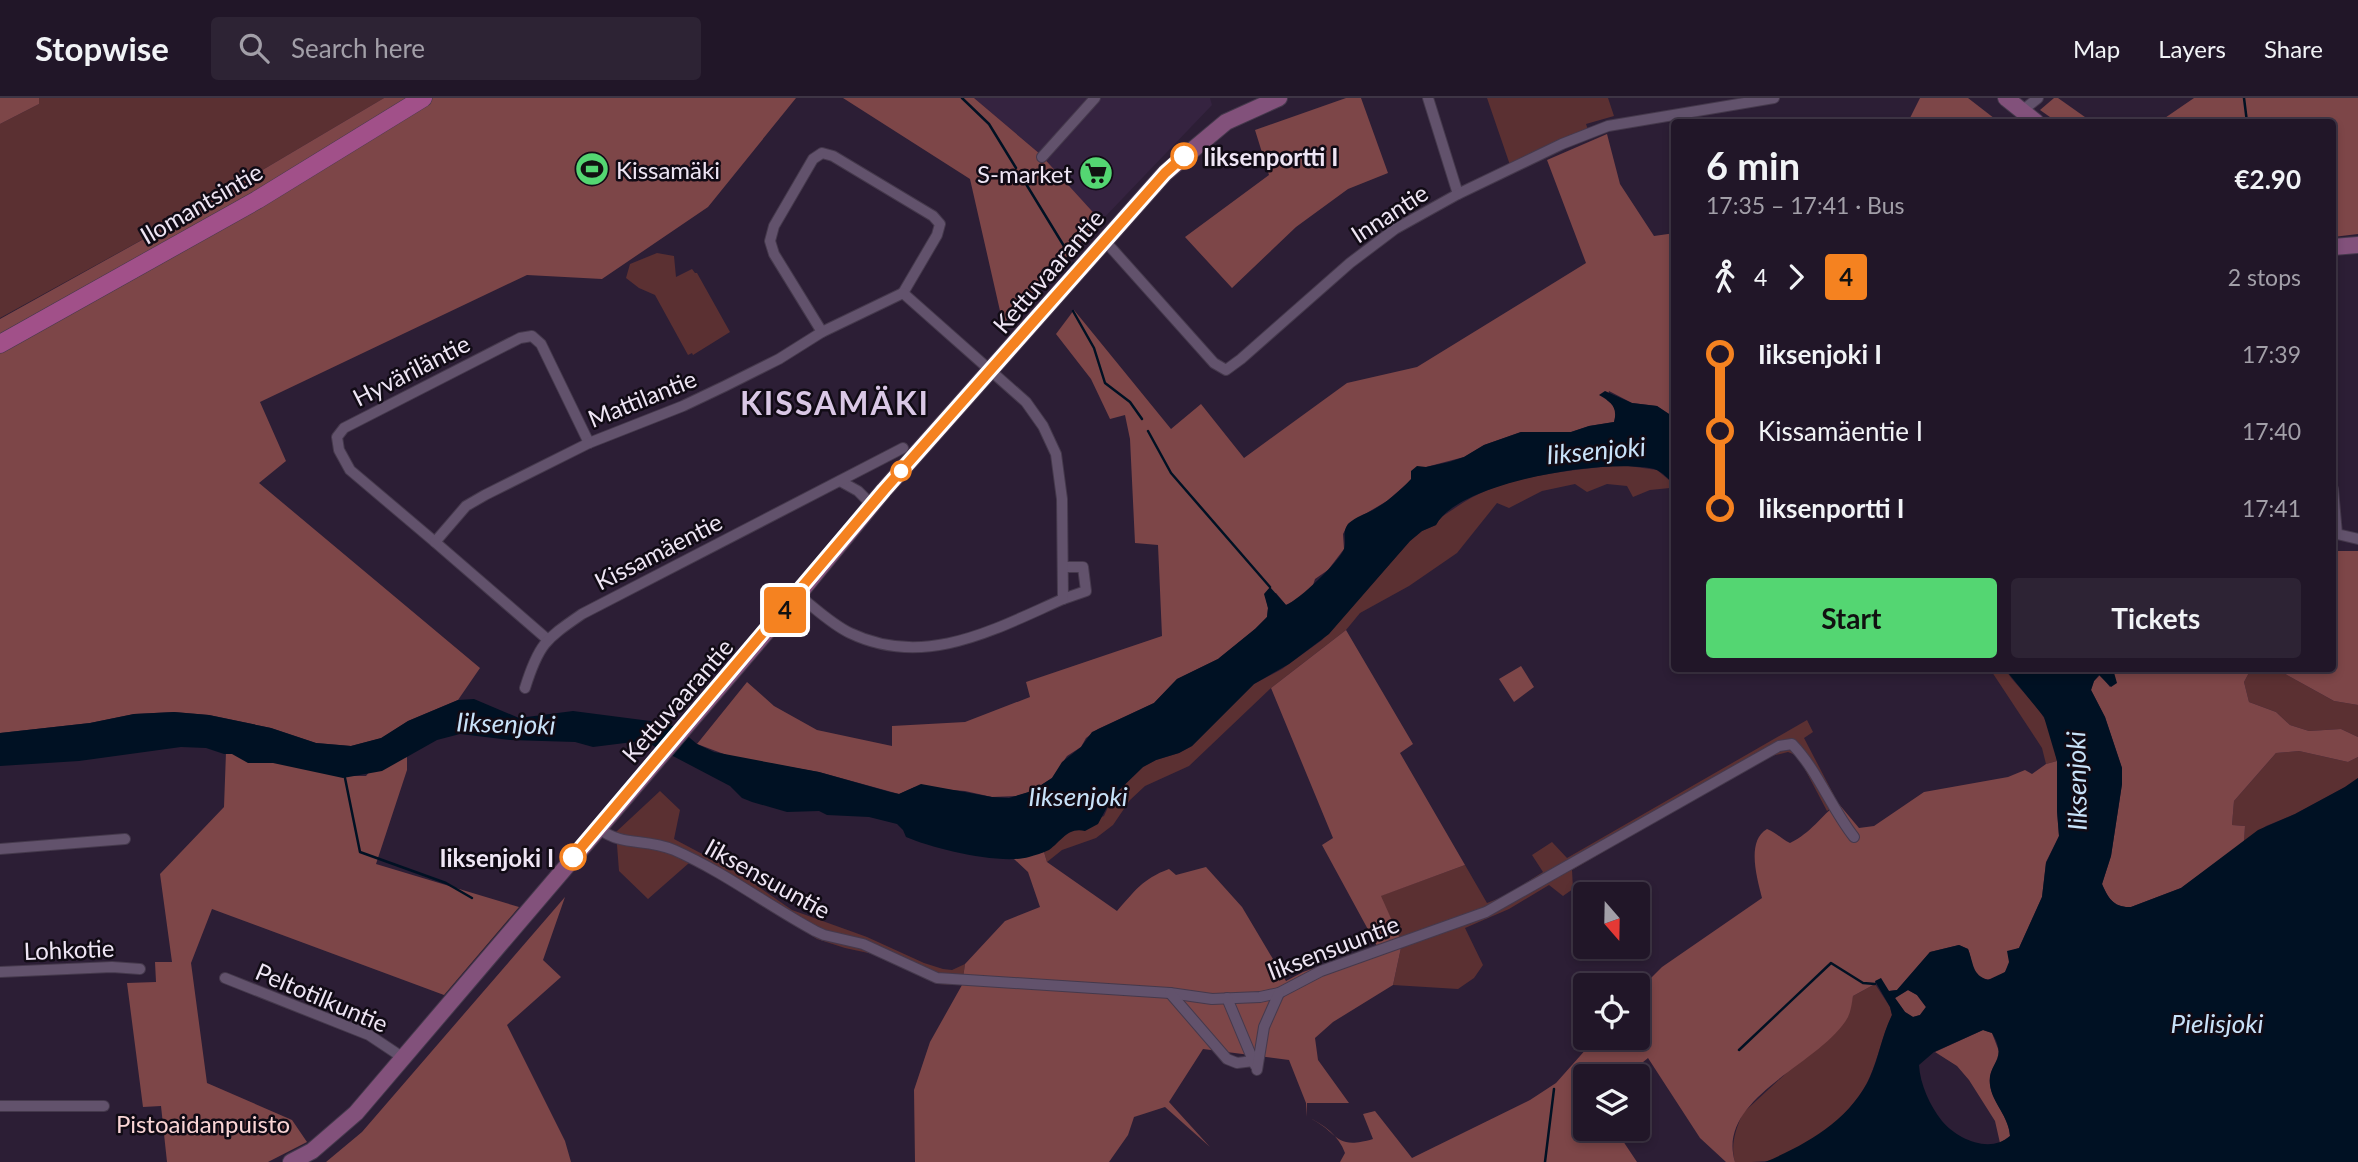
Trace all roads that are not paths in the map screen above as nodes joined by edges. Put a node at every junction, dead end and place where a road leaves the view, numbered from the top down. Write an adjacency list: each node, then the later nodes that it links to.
1 (422, 98): 18 (main road, Ilomantsintie)
2 (1095, 98): 11 (street)
3 (1279, 98): 8 (street, Kettuvaarantie)
4 (1428, 98): 12 (street)
5 (1774, 98): 12 (street, Innantie)
6 (2006, 98): 9 (street)
7 (2038, 98): 9 (street)
8 (1241, 105): 13 (street, Kettuvaarantie)
9 (2022, 111): 10 (street)
10 (2032, 119)
11 (1042, 157)
12 (1458, 194): 13 (street, Innantie)
13 (1105, 241): 19 (street, Kettuvaarantie)
14 (2358, 245): 15 (street)
15 (2336, 247)
16 (902, 293): 17 (street, Mattilantie); 17 (street); 19 (street)
17 (822, 332): 20 (street, Mattilantie)
18 (0, 344)
19 (991, 371): 23 (street, Kettuvaarantie); 27 (street)
20 (589, 443): 26 (street, Mattilantie); 26 (street, Hyväriläntie)
21 (903, 448): 22 (street, Kissamäentie)
22 (840, 481): 23 (street); 30 (street, Kissamäentie)
23 (872, 505): 28 (street, Kettuvaarantie)
24 (2336, 523): 25 (street)
25 (2358, 540)
26 (435, 542): 30 (street)
27 (1064, 567): 29 (street); 29 (street)
28 (798, 595): 29 (street); 32 (street, Kettuvaarantie)
29 (1063, 599)
30 (547, 639): 31 (street, Kissamäentie)
31 (525, 688)
32 (598, 828): 39 (street, Iiksensuuntie); 42 (street, Kettuvaarantie)
33 (1854, 837): 40 (street, Iiksensuuntie)
34 (125, 839): 35 (street)
35 (0, 849)
36 (140, 970): 37 (street, Lohkotie)
37 (0, 972)
38 (225, 978): 42 (street, Peltotilkuntie)
39 (1170, 993): 41 (street, Iiksensuuntie); 43 (street)
40 (1279, 993): 41 (street, Iiksensuuntie); 43 (street)
41 (1227, 998): 43 (street)
42 (401, 1057): 46 (street, Kettuvaarantie)
43 (1253, 1061)
44 (0, 1106): 45 (street)
45 (104, 1106)
46 (291, 1162)

